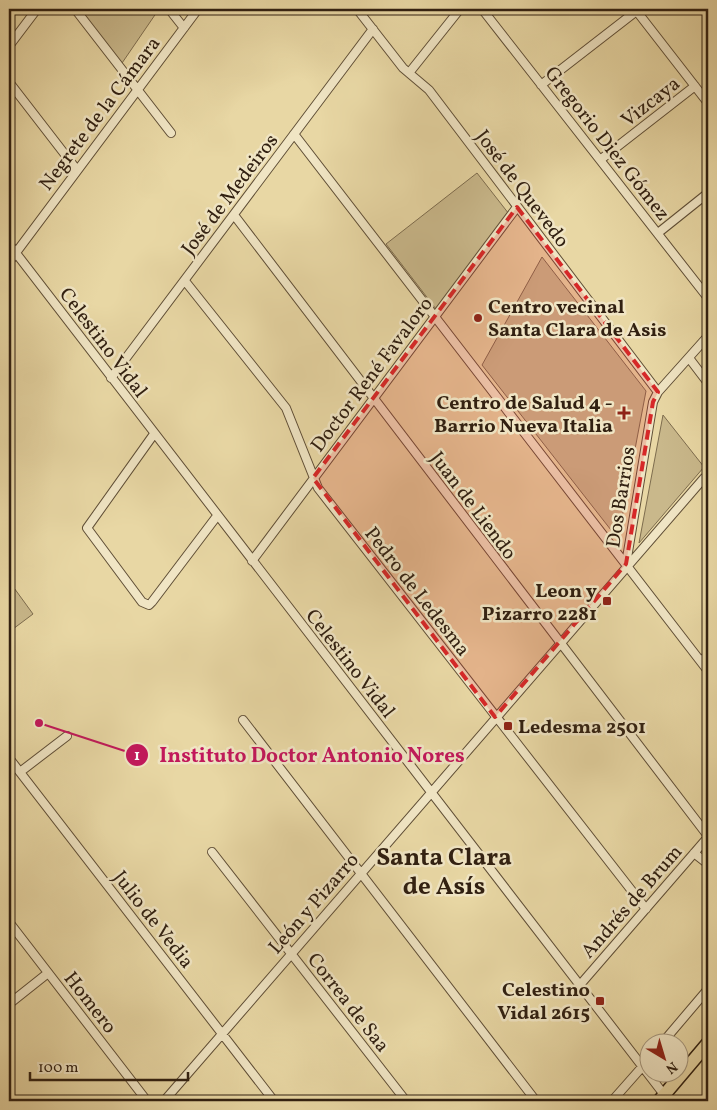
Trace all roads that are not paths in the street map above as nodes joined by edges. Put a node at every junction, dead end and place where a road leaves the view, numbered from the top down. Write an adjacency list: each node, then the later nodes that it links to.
1 (37, 9): 11 (street)
2 (75, 9): 16 (street)
3 (169, 9): 9 (street)
4 (198, 9): 9 (street, Negrete de la Cámara)
5 (357, 9): 10 (street, José de Quevedo)
6 (460, 9): 12 (street)
7 (637, 9): 14 (street); 15 (street)
8 (484, 10): 14 (street, Gregorio Diez Gómez)
9 (184, 28): 16 (street, Negrete de la Cámara)
10 (373, 29): 12 (street, José de Quevedo); 19 (street, José de Medeiros)
11 (9, 46)
12 (409, 73): 23 (street, José de Quevedo)
13 (9, 82): 21 (street)
14 (541, 85): 20 (street, Gregorio Diez Gómez)
15 (695, 86): 17 (street); 20 (street, Vizcaya)
16 (138, 90): 18 (street); 21 (street, Negrete de la Cámara)
17 (708, 103)
18 (171, 133)
19 (294, 134): 24 (street, José de Medeiros); 31 (street)
20 (600, 160): 25 (street, Gregorio Diez Gómez)
21 (77, 170): 27 (street, Negrete de la Cámara)
22 (708, 193): 25 (street)
23 (517, 207): 31 (street, Doctor René Favaloro); 36 (street, José de Quevedo)
24 (234, 215): 29 (street, José de Medeiros); 37 (street, Juan de Liendo)
25 (658, 233): 30 (street, Gregorio Diez Gómez)
26 (9, 244): 27 (street, Celestino Vidal)
27 (16, 253): 28 (street, Negrete de la Cámara); 34 (street, Celestino Vidal)
28 (9, 262)
29 (185, 281): 34 (street, José de Medeiros); 39 (street, Pedro de Ledesma)
30 (708, 298)
31 (434, 318): 37 (street, Doctor René Favaloro); 43 (street)
32 (708, 336): 33 (street, Dos Barrios)
33 (689, 358): 35 (street); 36 (street, Dos Barrios)
34 (111, 378): 38 (street, Celestino Vidal)
35 (708, 383)
36 (658, 392): 43 (street, Dos Barrios)
37 (373, 398): 39 (street, Doctor René Favaloro); 44 (street, Juan de Liendo)
38 (154, 434): 41 (street, Celestino Vidal); 41 (street)
39 (313, 478): 42 (street, Doctor René Favaloro); 48 (street, Pedro de Ledesma)
40 (704, 478): 43 (street, León y Pizarro)
41 (217, 516): 42 (street, Celestino Vidal)
42 (252, 561): 53 (street, Celestino Vidal)
43 (626, 565): 44 (street, León y Pizarro); 46 (street)
44 (559, 644): 48 (street, León y Pizarro); 54 (street, Juan de Liendo)
45 (708, 654): 46 (street)
46 (701, 662): 47 (street)
47 (708, 671)
48 (495, 717): 53 (street, León y Pizarro); 59 (street, Pedro de Ledesma)
49 (243, 720): 58 (street)
50 (67, 736): 52 (street)
51 (9, 758): 52 (street, Julio de Vedia)
52 (20, 772): 67 (street, Julio de Vedia)
53 (430, 792): 58 (street, León y Pizarro); 63 (street, Celestino Vidal)
54 (708, 837): 56 (street, Andrés de Brum)
55 (212, 852): 61 (street, Correa de Saa)
56 (694, 853): 57 (street); 59 (street, Andrés de Brum)
57 (708, 864)
58 (359, 873): 61 (street, León y Pizarro); 77 (street)
59 (646, 910): 63 (street, Andrés de Brum)
60 (9, 922): 62 (street, Homero)
61 (291, 954): 67 (street, León y Pizarro); 76 (street, Correa de Saa)
62 (48, 973): 65 (street); 73 (street, Homero)
63 (579, 986): 69 (street, Celestino Vidal)
64 (708, 989): 66 (street)
65 (9, 1004)
66 (671, 1032)
67 (222, 1033): 74 (street, León y Pizarro); 75 (street, Julio de Vedia)
68 (708, 1043): 72 (main road)
69 (640, 1064)
70 (640, 1069): 78 (street)
71 (652, 1082): 72 (street, Celestino Vidal)
72 (664, 1099)
73 (147, 1101)
74 (164, 1101)
75 (274, 1101)
76 (406, 1101)
77 (536, 1101)
78 (612, 1101)

